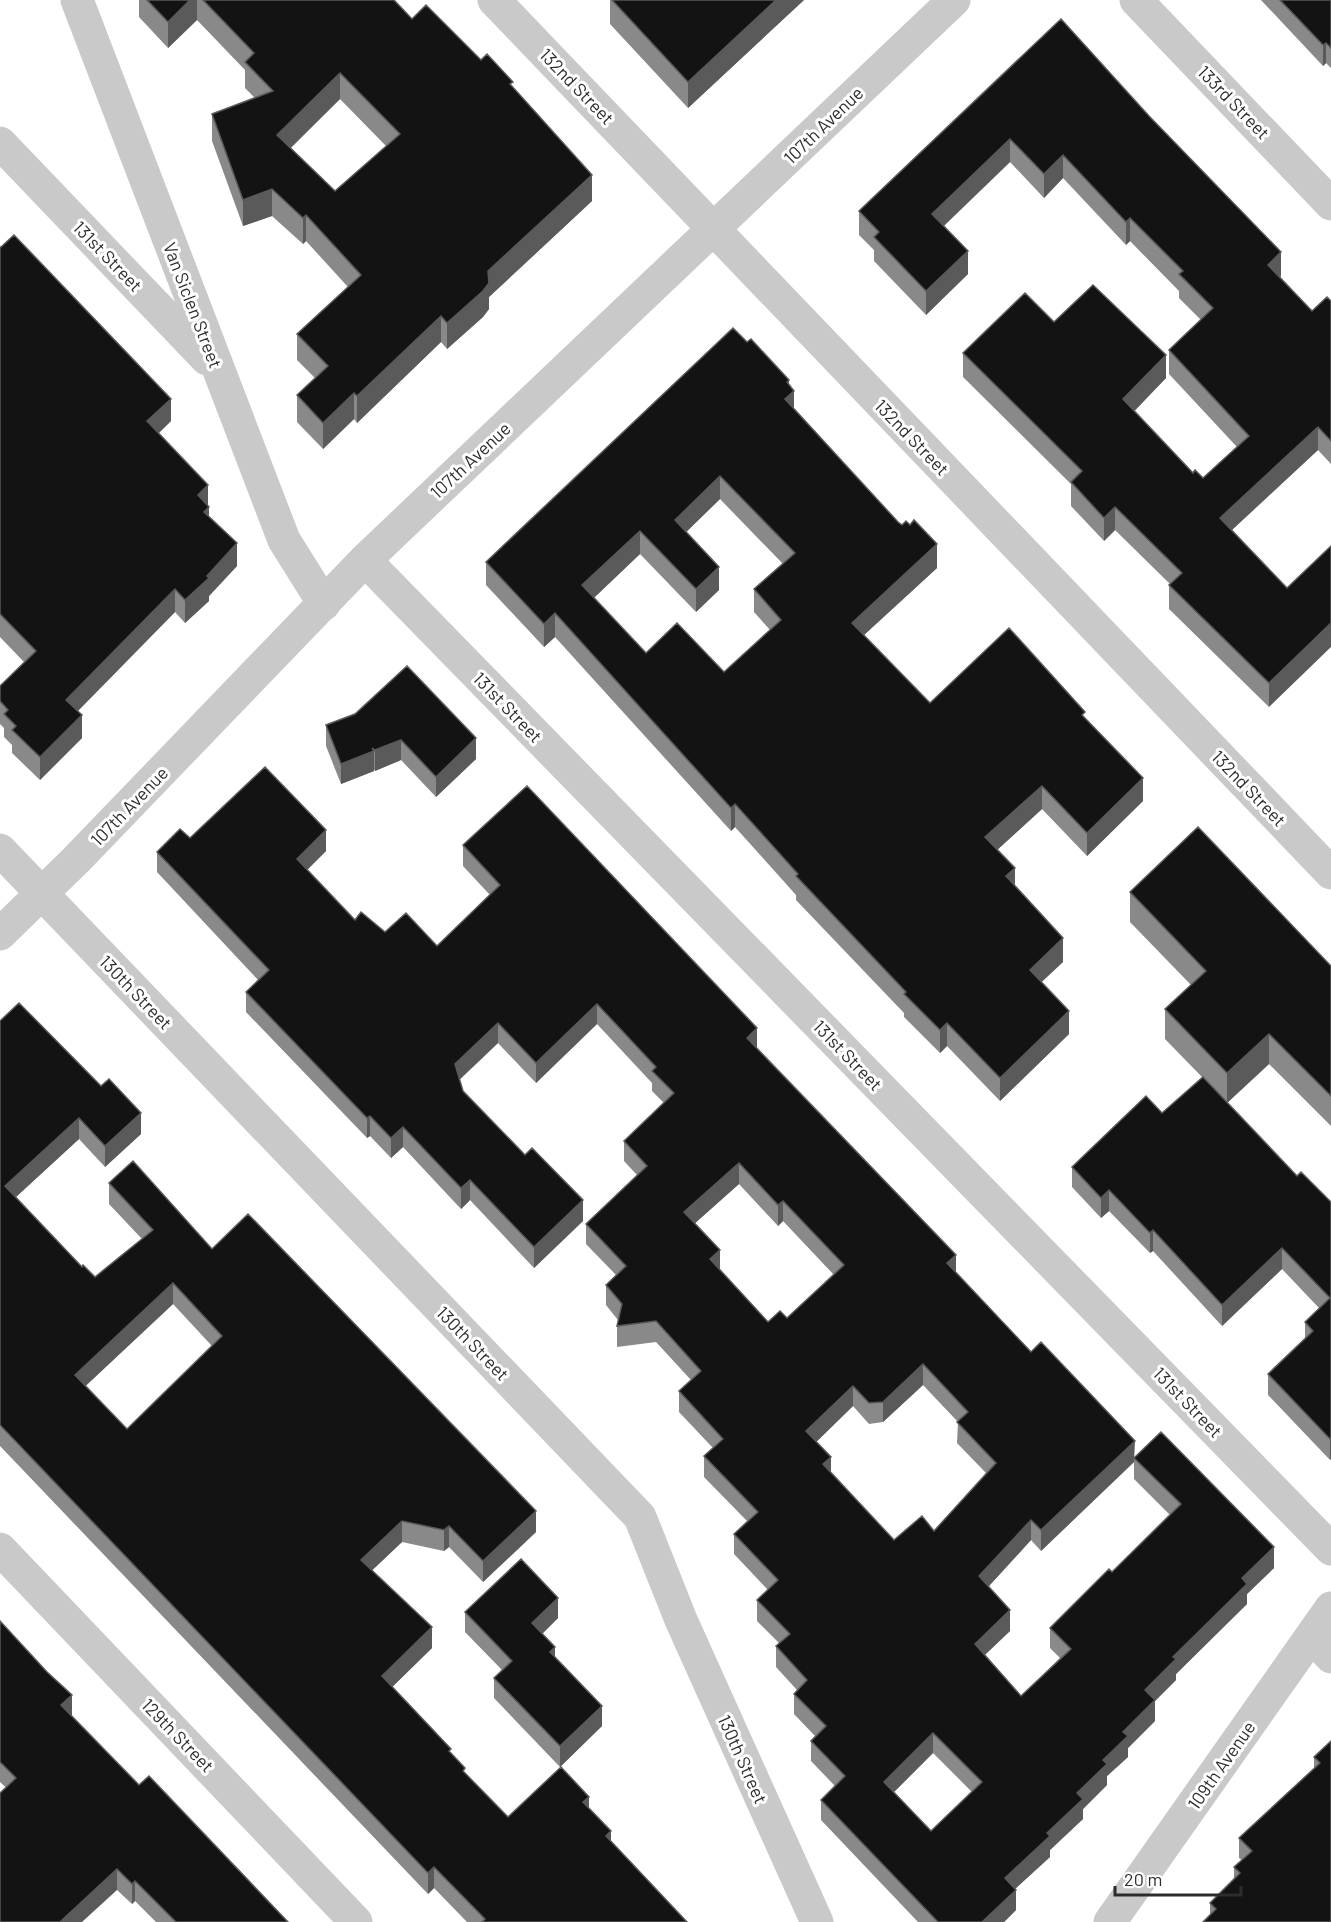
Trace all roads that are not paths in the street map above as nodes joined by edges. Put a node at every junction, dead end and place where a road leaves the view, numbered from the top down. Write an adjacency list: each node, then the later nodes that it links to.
1 (77, 0): 8 (street, Van Siclen Street)
2 (494, 0): 7 (street, 132nd Street)
3 (954, 0): 7 (street, 107th Avenue)
4 (1136, 0): 6 (street, 133rd Street)
5 (0, 143): 8 (street, 131st Street)
6 (1331, 204)
7 (714, 229): 9 (street, 107th Avenue); 12 (street, 132nd Street)
8 (217, 369): 10 (street, Van Siclen Street)
9 (365, 560): 10 (street, 107th Avenue); 16 (street, 131st Street)
10 (324, 604): 13 (street, 107th Avenue)
11 (0, 850): 13 (street, 130th Street)
12 (1331, 873)
13 (41, 894): 14 (street, 107th Avenue); 20 (street, 130th Street)
14 (0, 934)
15 (0, 1549): 19 (street, 129th Street)
16 (1331, 1549)
17 (1331, 1608): 18 (street, 109th Avenue)
18 (1321, 1647): 21 (street, 109th Avenue)
19 (356, 1922)
20 (817, 1922)
21 (1110, 1922)

